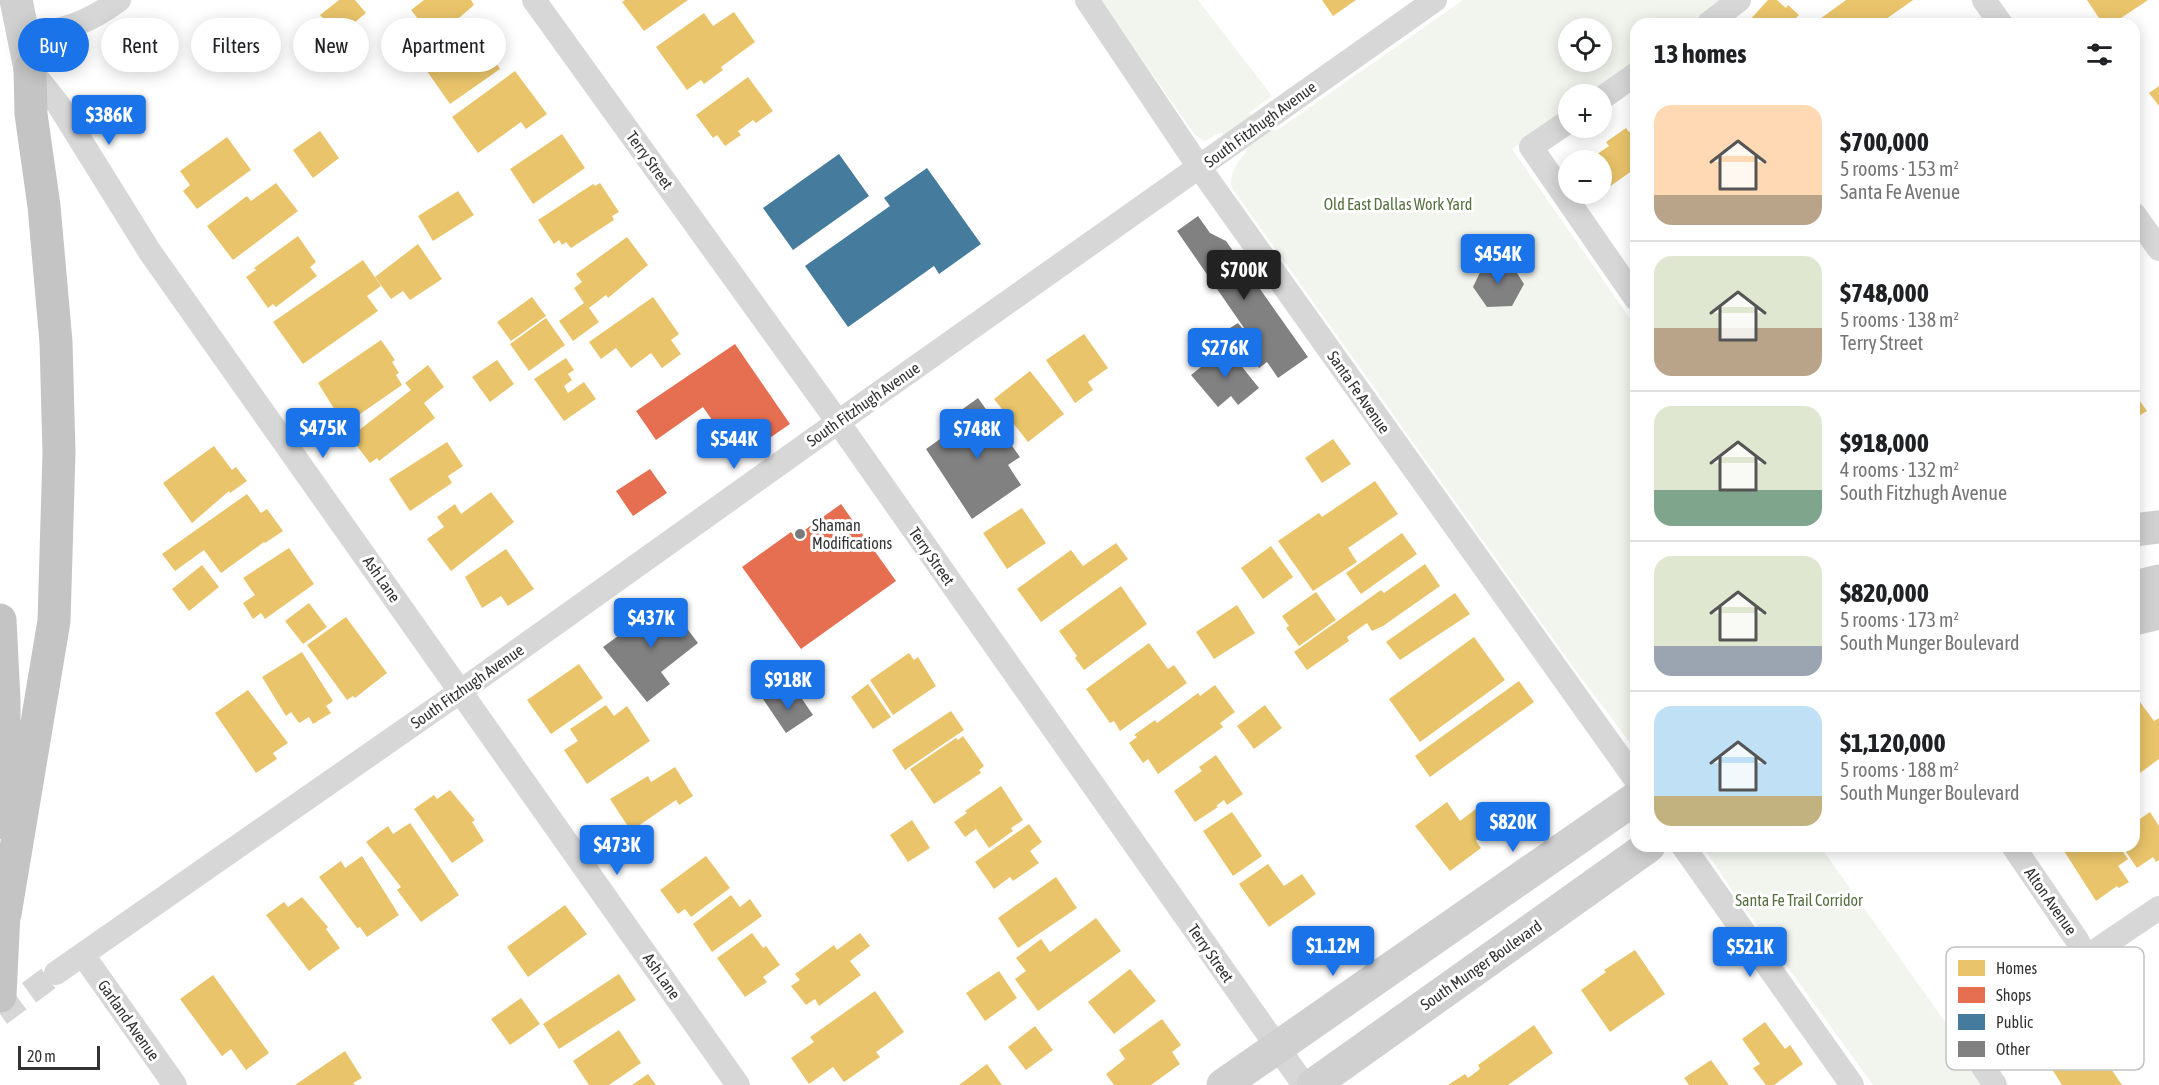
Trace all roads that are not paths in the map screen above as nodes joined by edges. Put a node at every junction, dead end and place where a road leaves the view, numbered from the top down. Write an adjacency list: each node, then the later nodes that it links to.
1 (16, 0): 8 (main road)
2 (119, 0): 11 (street)
3 (534, 0): 21 (street, Terry Street)
4 (1087, 0): 17 (street, Santa Fe Avenue)
5 (1434, 0): 17 (street, South Fitzhugh Avenue)
6 (1739, 0): 9 (street)
7 (1984, 0): 10 (street)
8 (20, 18)
9 (1716, 18)
10 (1997, 18)
11 (89, 19)
12 (30, 72): 36 (highway)
13 (32, 72): 29 (street, Ash Lane)
14 (1630, 78): 15 (street)
15 (1612, 91)
16 (1558, 129): 20 (street)
17 (1199, 168): 21 (street, South Fitzhugh Avenue); 30 (street, Santa Fe Avenue)
18 (2140, 222): 19 (street)
19 (2159, 249)
20 (1630, 290)
21 (838, 423): 29 (street, South Fitzhugh Avenue); 42 (street, Terry Street)
22 (2159, 527): 23 (main road)
23 (2140, 529)
24 (2159, 581): 25 (main road)
25 (2140, 585)
26 (2159, 613): 27 (main road)
27 (2140, 618)
28 (0, 620): 36 (highway)
29 (461, 691): 39 (street, South Fitzhugh Avenue); 45 (street, Ash Lane)
30 (1630, 772)
31 (1630, 802): 42 (main road)
32 (1641, 852): 48 (main road, South Munger Boulevard)
33 (1687, 852): 49 (street)
34 (2017, 852): 37 (street, Alton Avenue)
35 (2159, 908): 38 (street)
36 (5, 914): 41 (highway)
37 (2081, 947)
38 (2101, 947)
39 (83, 955): 40 (street, South Fitzhugh Avenue); 44 (street, Garland Avenue)
40 (56, 974)
41 (0, 996)
42 (1277, 1047): 46 (main road); 47 (street, Terry Street)
43 (1985, 1070): 50 (street)
44 (175, 1085)
45 (738, 1085)
46 (1224, 1085)
47 (1304, 1085)
48 (1313, 1085)
49 (1852, 1085)
50 (1995, 1085)

